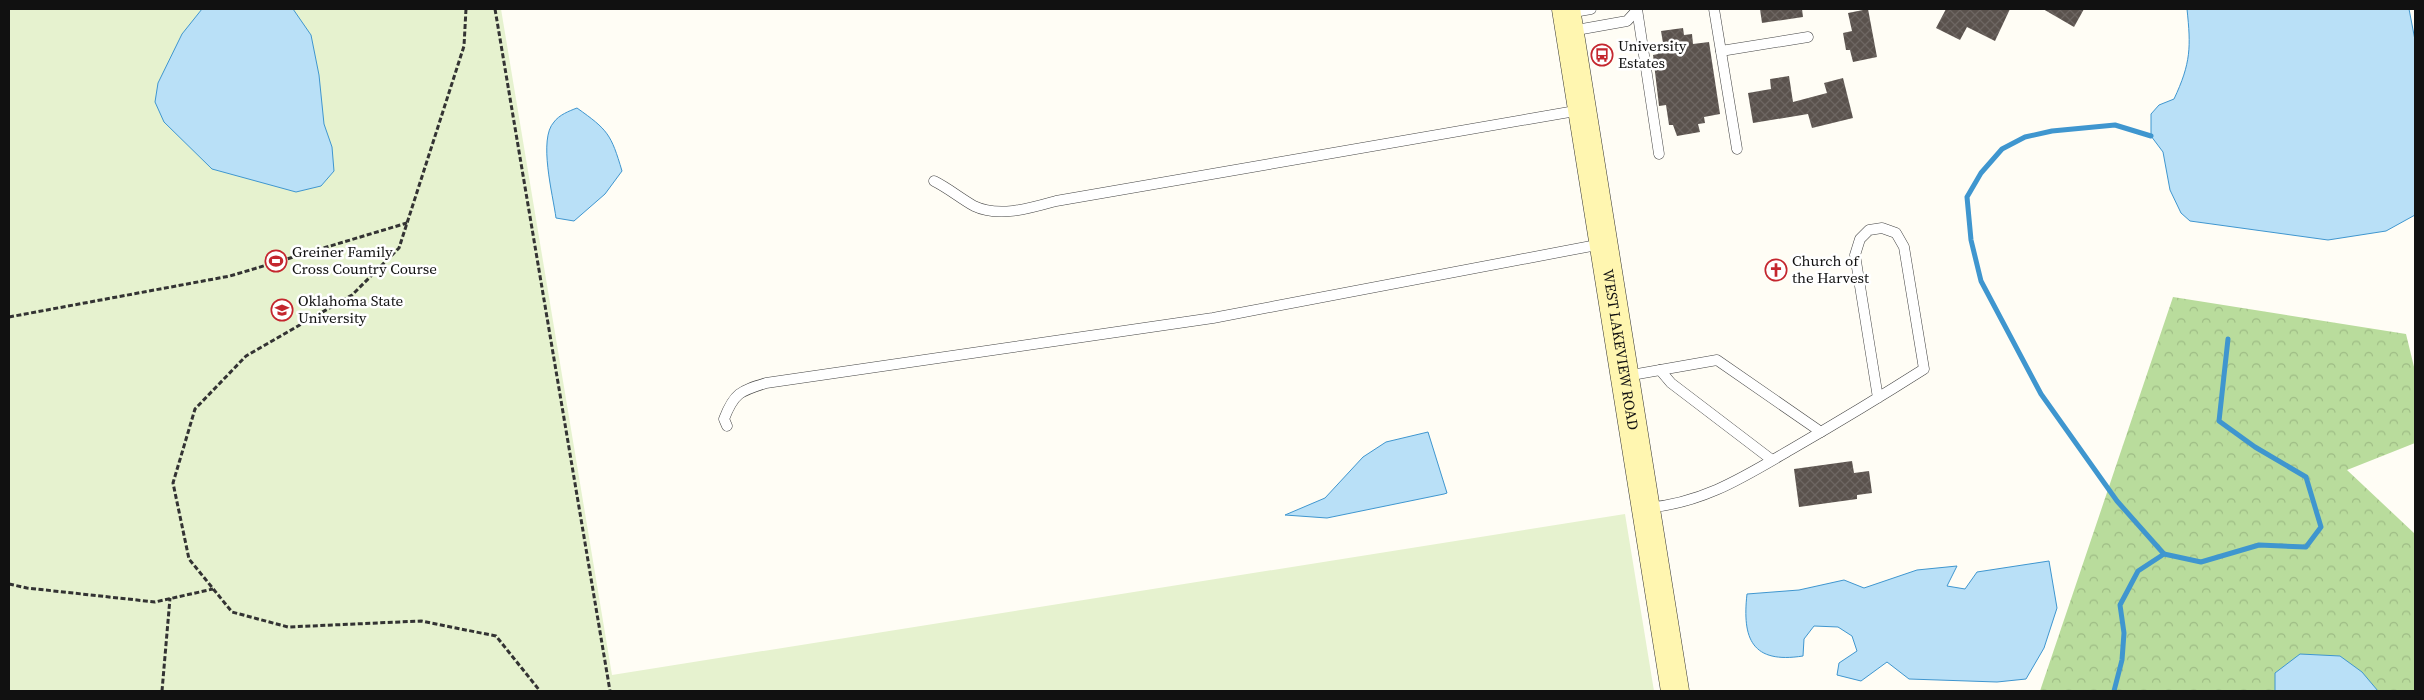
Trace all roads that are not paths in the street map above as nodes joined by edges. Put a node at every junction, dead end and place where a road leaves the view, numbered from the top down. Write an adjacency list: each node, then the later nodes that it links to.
1 (1639, 9): 3 (lane); 8 (lane)
2 (1714, 9): 5 (lane)
3 (1573, 16): 6 (main road, WEST LAKEVIEW ROAD)
4 (1808, 37): 5 (lane)
5 (1721, 51): 7 (lane)
6 (1582, 110): 9 (lane); 10 (main road, WEST LAKEVIEW ROAD)
7 (1737, 149)
8 (1659, 154)
9 (934, 181)
10 (1603, 244): 12 (main road, WEST LAKEVIEW ROAD); 14 (lane)
11 (1660, 370): 12 (lane); 15 (lane); 16 (lane)
12 (1624, 376): 17 (main road, WEST LAKEVIEW ROAD)
13 (1878, 398): 13 (lane); 15 (lane)
14 (727, 426)
15 (1821, 432): 16 (lane)
16 (1772, 460): 17 (lane)
17 (1646, 508): 18 (main road, WEST LAKEVIEW ROAD)
18 (1675, 691)

